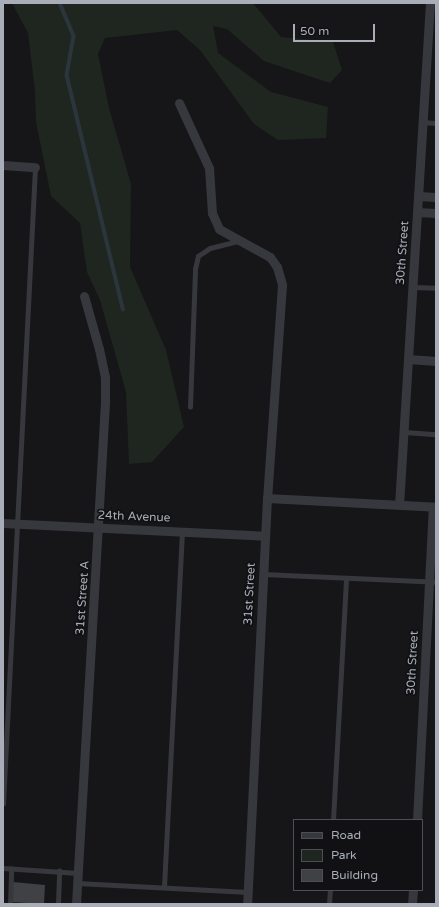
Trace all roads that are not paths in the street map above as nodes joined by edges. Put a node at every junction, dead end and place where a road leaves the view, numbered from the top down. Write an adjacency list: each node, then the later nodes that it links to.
1 (430, 3): 2 (street, 30th Street)
2 (432, 49): 4 (street, 30th Street)
3 (179, 103): 12 (street)
4 (422, 122): 5 (lane); 8 (street, 30th Street)
5 (436, 123)
6 (3, 165): 7 (street)
7 (35, 167): 25 (lane)
8 (418, 196): 9 (street); 10 (street, 30th Street)
9 (436, 197)
10 (417, 212): 11 (street); 13 (street, 30th Street)
11 (436, 213)
12 (238, 241): 18 (lane); 21 (street, 31st Street)
13 (413, 287): 14 (lane); 16 (street, 30th Street)
14 (436, 288)
15 (84, 296): 26 (street, 31st Street A)
16 (408, 359): 17 (street); 19 (street, 30th Street)
17 (436, 361)
18 (190, 407)
19 (404, 432): 20 (lane); 22 (street, 30th Street)
20 (436, 434)
21 (267, 498): 22 (street); 28 (street, 31st Street)
22 (399, 505): 23 (street)
23 (435, 507): 31 (street, 30th Street)
24 (3, 523): 25 (street, 24th Avenue)
25 (17, 524): 26 (street, 24th Avenue); 32 (lane)
26 (100, 528): 27 (street, 24th Avenue); 38 (street, 31st Street A)
27 (182, 531): 28 (street, 24th Avenue); 40 (lane)
28 (265, 536): 29 (street, 31st Street)
29 (263, 574): 30 (lane); 43 (street, 31st Street)
30 (346, 578): 31 (lane); 33 (lane)
31 (433, 581): 34 (street, 30th Street)
32 (3, 804)
33 (334, 819)
34 (417, 819)
35 (3, 868): 36 (lane)
36 (11, 869): 37 (lane); 44 (lane)
37 (59, 871): 38 (lane); 45 (lane)
38 (78, 873): 39 (street, 31st Street A)
39 (77, 883): 40 (lane); 46 (street, 31st Street A)
40 (164, 887): 43 (lane)
41 (330, 891): 48 (lane)
42 (413, 891): 49 (street)
43 (248, 892): 47 (street, 31st Street)
44 (10, 904)
45 (58, 904)
46 (76, 904)
47 (247, 904)
48 (329, 904)
49 (412, 904)

